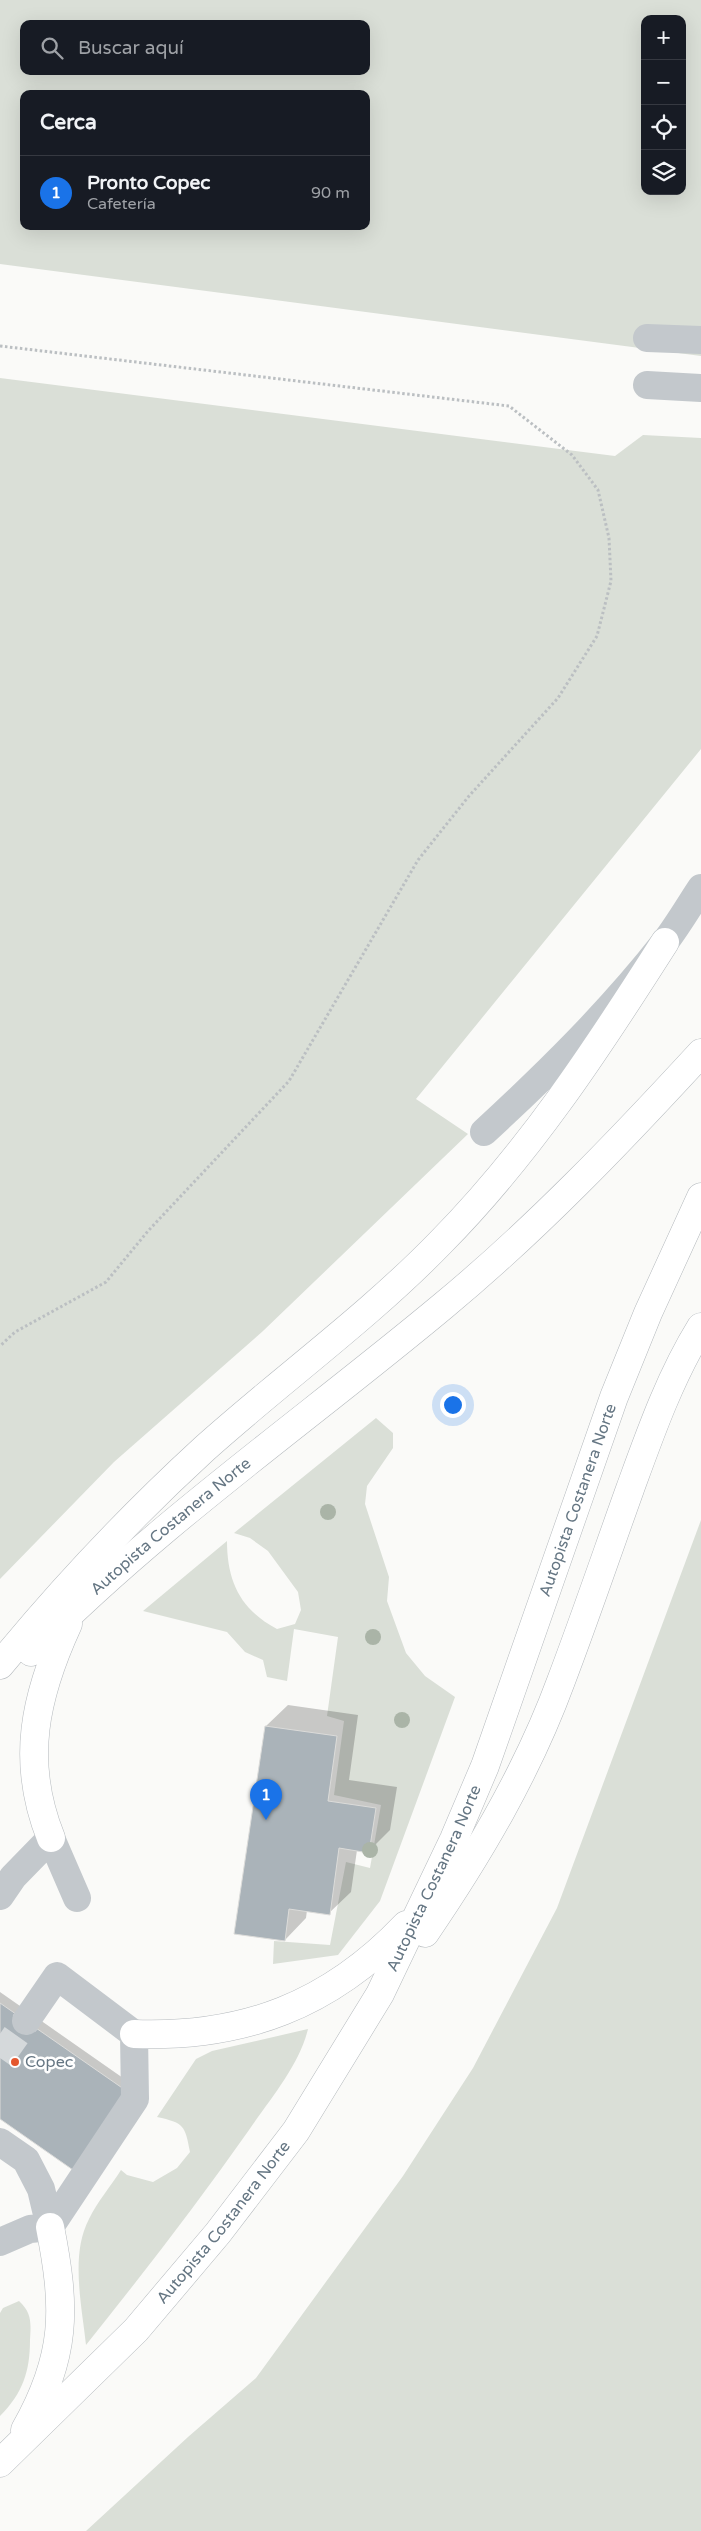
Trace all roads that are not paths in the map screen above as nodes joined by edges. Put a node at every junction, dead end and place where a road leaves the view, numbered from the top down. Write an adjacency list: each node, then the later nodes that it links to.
1 (647, 338): 2 (street)
2 (701, 340)
3 (647, 385): 4 (street)
4 (701, 388)
5 (701, 888): 6 (street)
6 (665, 942): 8 (street); 12 (highway)
7 (701, 1053): 11 (highway, Autopista Costanera Norte)
8 (484, 1132)
9 (701, 1196): 17 (highway, Autopista Costanera Norte)
10 (701, 1327): 18 (highway)
11 (76, 1606): 13 (highway, Autopista Costanera Norte); 14 (highway)
12 (0, 1665)
13 (0, 1683)
14 (51, 1838): 15 (street); 16 (street)
15 (0, 1896)
16 (77, 1898)
17 (421, 1909): 18 (highway, Autopista Costanera Norte); 20 (highway)
18 (380, 1994): 24 (highway, Autopista Costanera Norte)
19 (26, 2021): 20 (street)
20 (134, 2034): 22 (street)
21 (0, 2142): 22 (street)
22 (50, 2227): 23 (street); 24 (highway)
23 (0, 2242)
24 (2, 2461)

